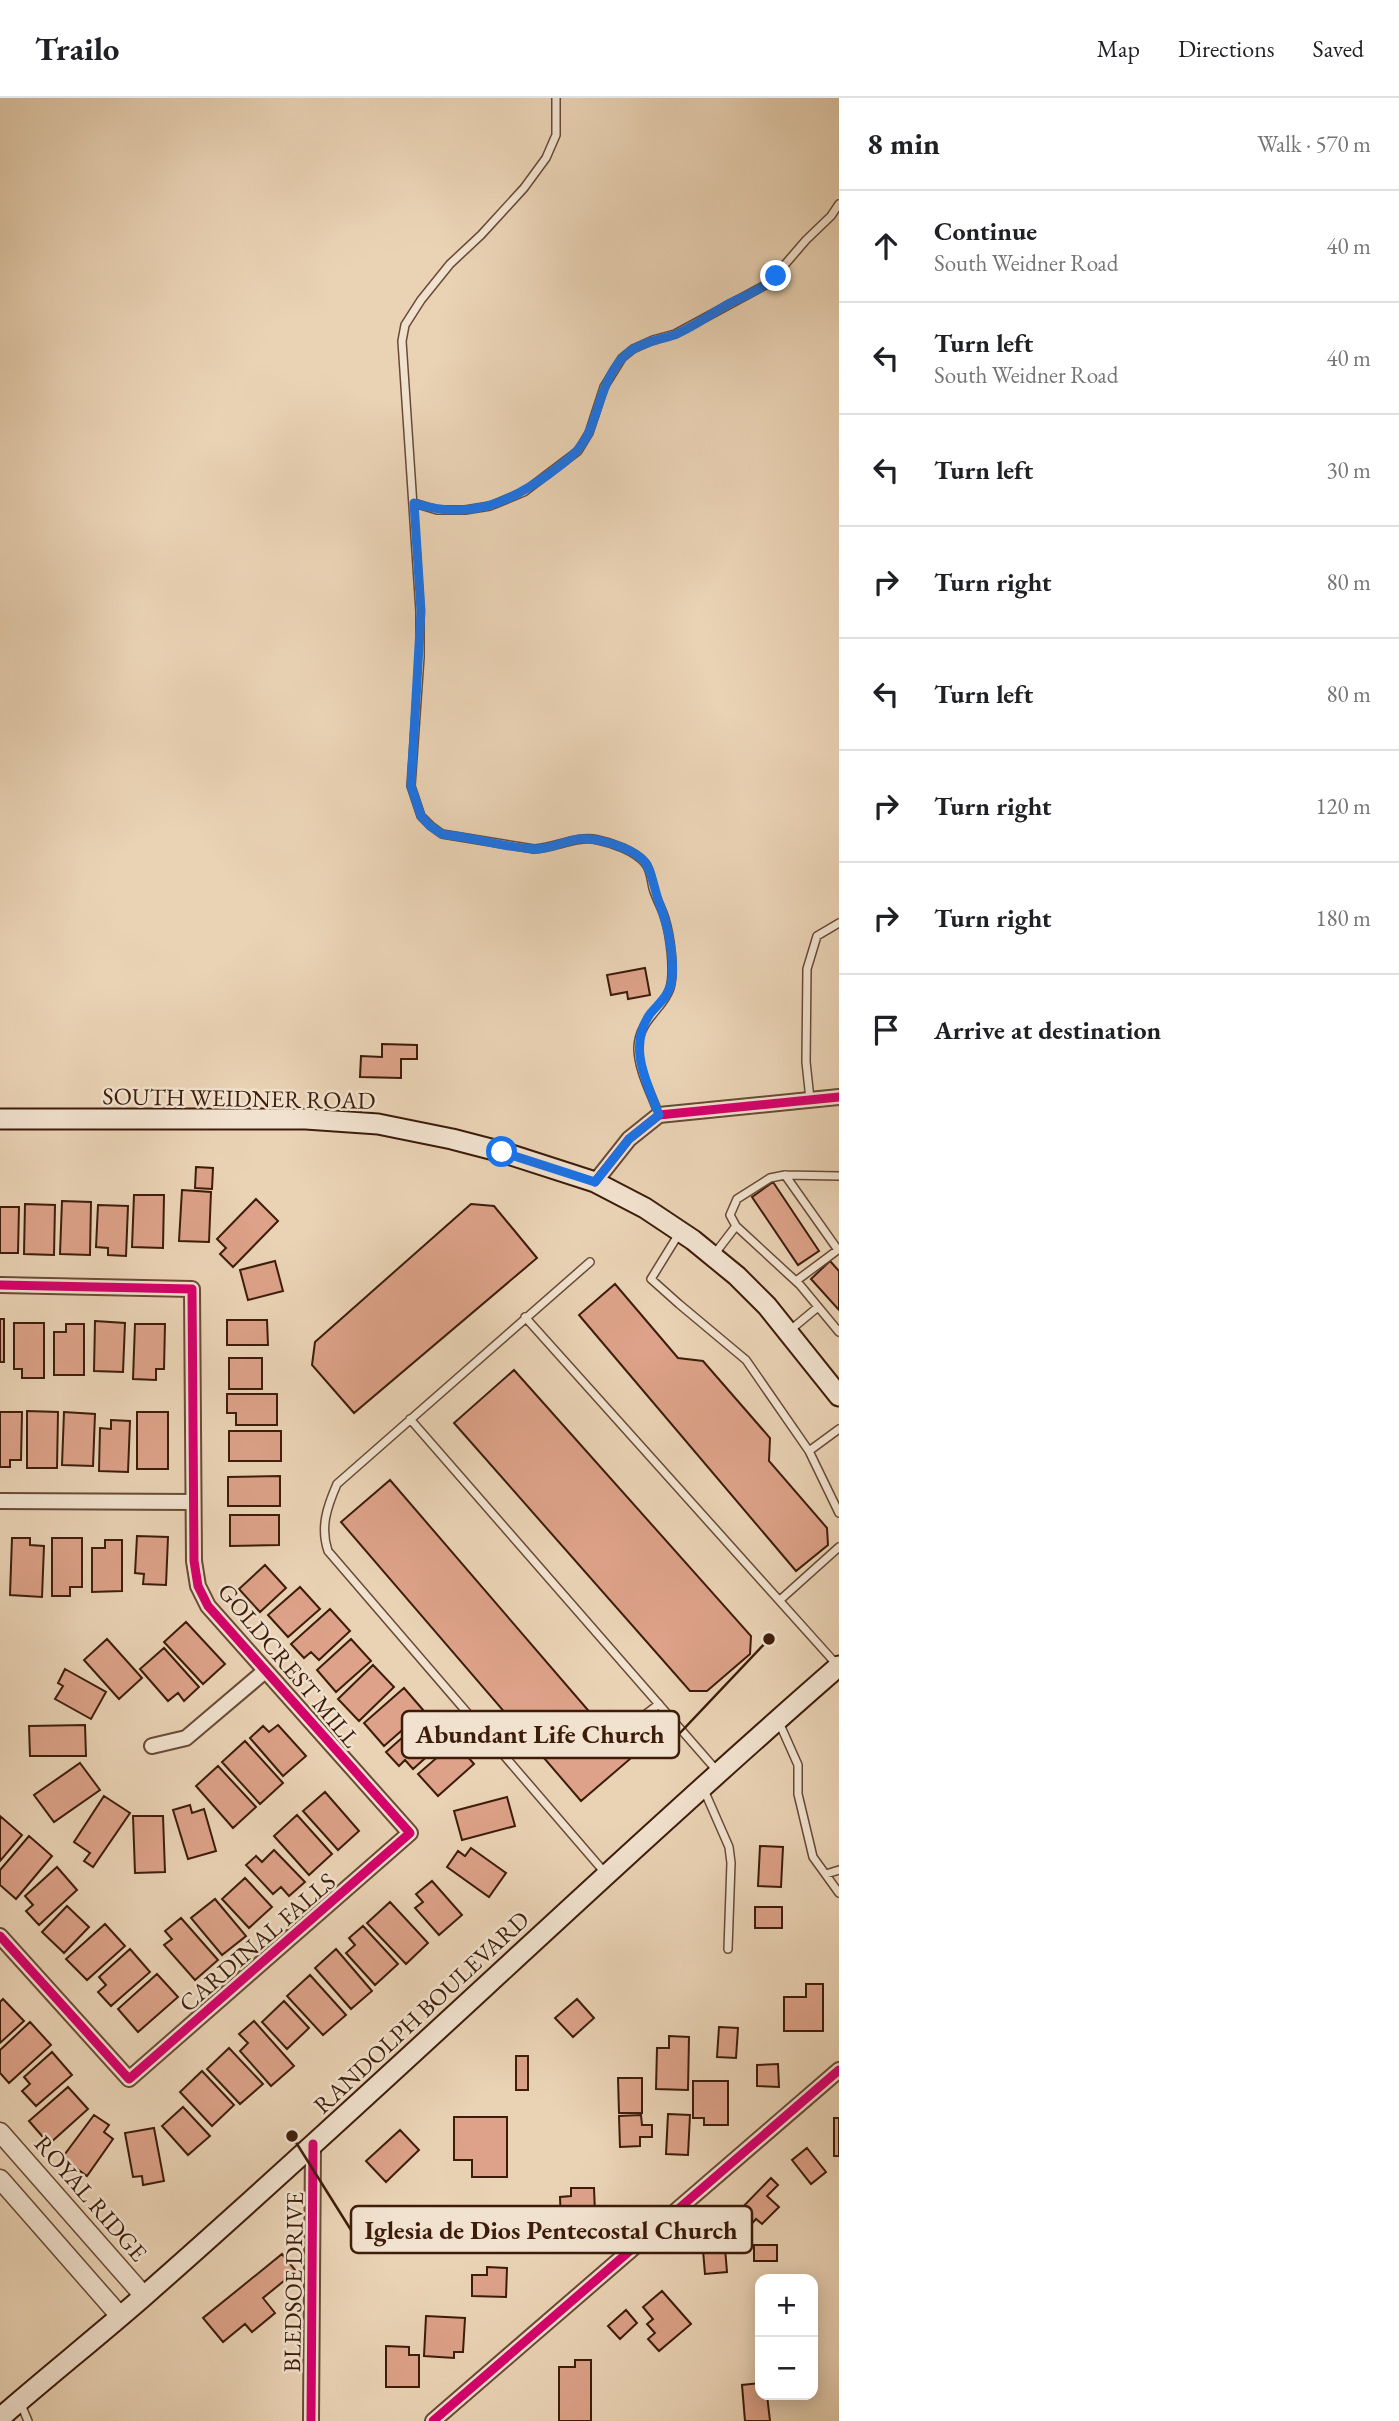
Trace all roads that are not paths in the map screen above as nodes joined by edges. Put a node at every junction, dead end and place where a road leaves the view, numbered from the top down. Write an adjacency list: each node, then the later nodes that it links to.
1 (556, 98): 3 (lane)
2 (839, 204): 3 (lane)
3 (414, 503): 7 (lane)
4 (839, 923): 6 (lane)
5 (839, 1097): 6 (street)
6 (810, 1099): 7 (street)
7 (659, 1115): 11 (street)
8 (0, 1119): 11 (main road, SOUTH WEIDNER ROAD)
9 (785, 1175): 10 (lane); 12 (lane); 14 (lane)
10 (839, 1176)
11 (595, 1182): 13 (main road, SOUTH WEIDNER ROAD)
12 (736, 1226): 15 (lane); 17 (lane)
13 (680, 1231): 15 (main road, SOUTH WEIDNER ROAD); 26 (lane)
14 (838, 1249): 17 (lane)
15 (712, 1256): 21 (main road, SOUTH WEIDNER ROAD)
16 (590, 1262): 20 (lane)
17 (796, 1281): 19 (lane)
18 (0, 1285): 28 (street, GOLDCREST MILL)
19 (818, 1307): 21 (lane); 22 (lane)
20 (525, 1317): 24 (lane); 31 (lane)
21 (788, 1332): 23 (main road, SOUTH WEIDNER ROAD)
22 (839, 1332)
23 (839, 1396)
24 (410, 1419): 34 (lane); 43 (lane)
25 (839, 1429): 26 (lane)
26 (809, 1451): 29 (lane)
27 (0, 1501): 28 (street)
28 (193, 1502): 33 (street, GOLDCREST MILL)
29 (839, 1513)
30 (839, 1547): 31 (lane)
31 (780, 1600): 32 (lane)
32 (839, 1666): 35 (main road, RANDOLPH BOULEVARD)
33 (265, 1671): 37 (street); 40 (street, GOLDCREST MILL)
34 (659, 1704): 36 (lane); 38 (lane)
35 (778, 1720): 38 (main road, RANDOLPH BOULEVARD); 42 (lane)
36 (622, 1732)
37 (152, 1746)
38 (718, 1772): 39 (main road, RANDOLPH BOULEVARD)
39 (703, 1786): 43 (main road, RANDOLPH BOULEVARD); 46 (lane)
40 (410, 1833): 45 (street, CARDINAL FALLS)
41 (839, 1870): 42 (lane)
42 (826, 1874): 44 (lane)
43 (606, 1875): 49 (main road, RANDOLPH BOULEVARD)
44 (839, 1893)
45 (0, 1936)
46 (728, 1949)
47 (839, 2070): 57 (street)
48 (0, 2132): 51 (street, ROYAL RIDGE)
49 (313, 2144): 51 (main road, RANDOLPH BOULEVARD); 56 (street, BLEDSOE DRIVE)
50 (0, 2179): 52 (street)
51 (144, 2296): 52 (main road, RANDOLPH BOULEVARD)
52 (120, 2316): 53 (main road, RANDOLPH BOULEVARD)
53 (19, 2401): 54 (main road, RANDOLPH BOULEVARD); 55 (lane)
54 (0, 2418)
55 (28, 2421)
56 (311, 2421)
57 (433, 2421)

